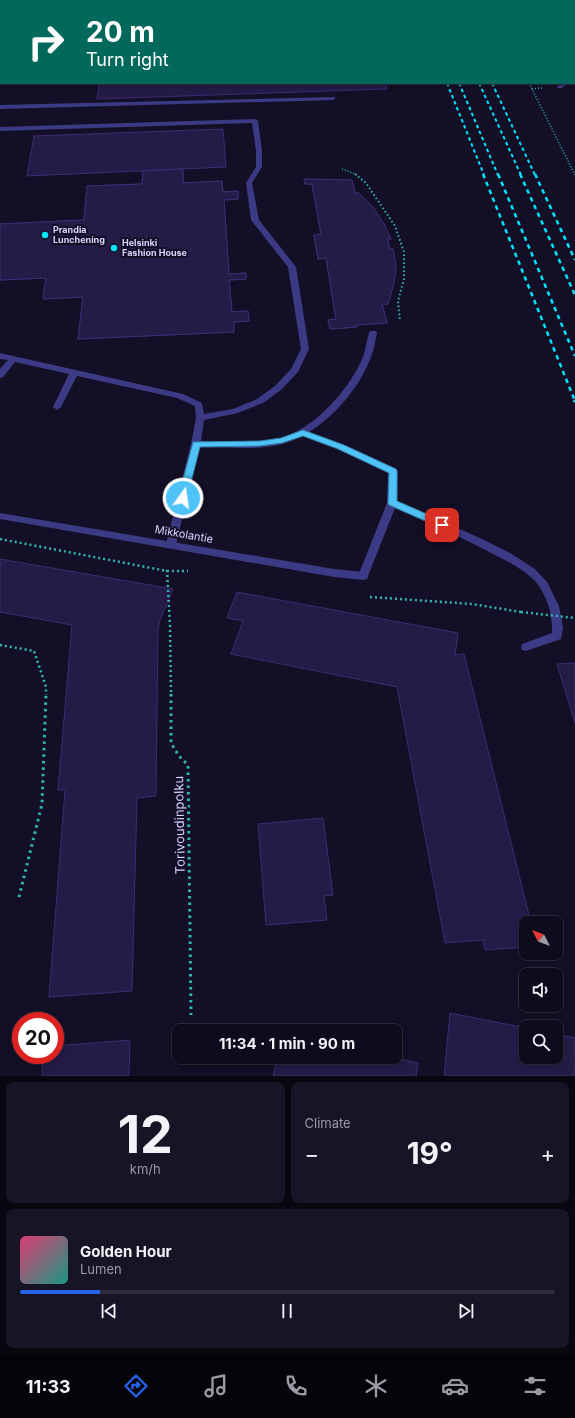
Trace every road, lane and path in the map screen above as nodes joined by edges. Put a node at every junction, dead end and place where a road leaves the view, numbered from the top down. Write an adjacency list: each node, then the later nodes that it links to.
1 (530, 84): 5 (path)
2 (333, 98): 3 (street)
3 (0, 107)
4 (0, 129): 16 (street)
5 (571, 166): 6 (path); 8 (path)
6 (575, 166)
7 (342, 169): 9 (path)
8 (575, 175)
9 (400, 321)
10 (373, 333): 17 (street)
11 (0, 356): 12 (street)
12 (13, 359): 13 (street); 14 (street)
13 (74, 372): 15 (street); 16 (street)
14 (0, 375)
15 (57, 407)
16 (200, 418): 18 (street)
17 (303, 432): 18 (street); 19 (street)
18 (196, 444): 22 (street)
19 (392, 503): 22 (street, Mikkolantie); 28 (street)
20 (0, 516): 22 (street, Mikkolantie)
21 (0, 539): 23 (path)
22 (171, 544): 23 (path, Torivoudinpolku)
23 (167, 571): 24 (path); 30 (path, Torivoudinpolku)
24 (194, 571)
25 (367, 597): 26 (path, bridge)
26 (575, 618)
27 (0, 645): 29 (path)
28 (526, 646)
29 (19, 897)
30 (191, 1015)

